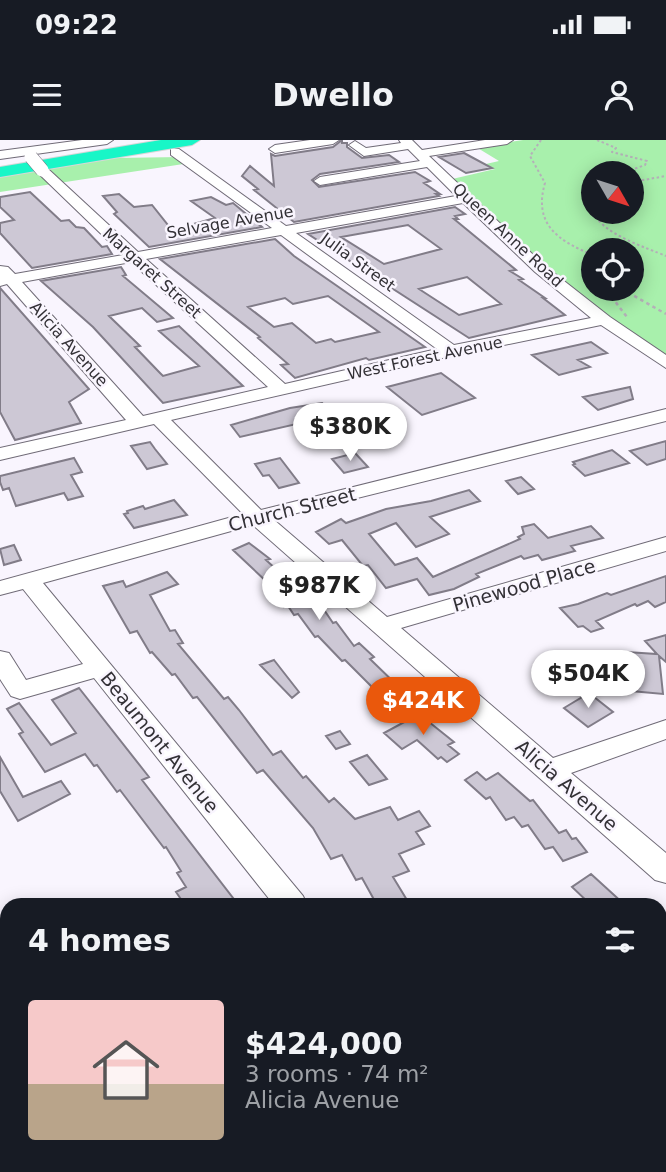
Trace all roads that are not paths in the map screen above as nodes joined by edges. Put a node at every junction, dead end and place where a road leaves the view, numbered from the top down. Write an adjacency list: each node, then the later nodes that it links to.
1 (107, 140): 10 (street)
2 (193, 140): 7 (highway); 13 (highway)
3 (333, 140): 9 (street)
4 (431, 140): 8 (street)
5 (507, 140): 8 (street)
6 (355, 145): 8 (street)
7 (171, 146): 13 (highway); 16 (street, Julia Street)
8 (412, 146): 12 (street, Queen Anne Road)
9 (275, 149)
10 (29, 154): 11 (street); 17 (street, Margaret Street, bridge)
11 (0, 155)
12 (431, 163): 14 (street); 15 (street, Queen Anne Road)
13 (0, 169)
14 (320, 181)
15 (466, 198): 16 (street, Selvage Avenue); 19 (street, Queen Anne Road)
16 (285, 230): 17 (street, Selvage Avenue); 20 (street, Julia Street)
17 (134, 257): 18 (street, Selvage Avenue); 22 (street, Margaret Street)
18 (4, 276): 24 (street, Alicia Avenue)
19 (604, 320): 20 (street, West Forest Avenue); 21 (street, Queen Anne Road)
20 (451, 351): 22 (street, West Forest Avenue)
21 (666, 363)
22 (281, 390): 24 (street, West Forest Avenue)
23 (666, 415): 26 (street, Church Street)
24 (148, 420): 25 (street, West Forest Avenue); 26 (street, Alicia Avenue)
25 (0, 454)
26 (257, 517): 28 (street, Church Street); 30 (street, Alicia Avenue)
27 (666, 544): 30 (street, Pinewood Place)
28 (28, 580): 29 (street, Church Street); 32 (street, Beaumont Avenue)
29 (0, 588)
30 (382, 626): 34 (street, Alicia Avenue)
31 (0, 659): 32 (street)
32 (100, 668): 36 (street, Beaumont Avenue)
33 (666, 729): 34 (street)
34 (549, 770): 35 (street, Alicia Avenue)
35 (666, 871)
36 (286, 898)

